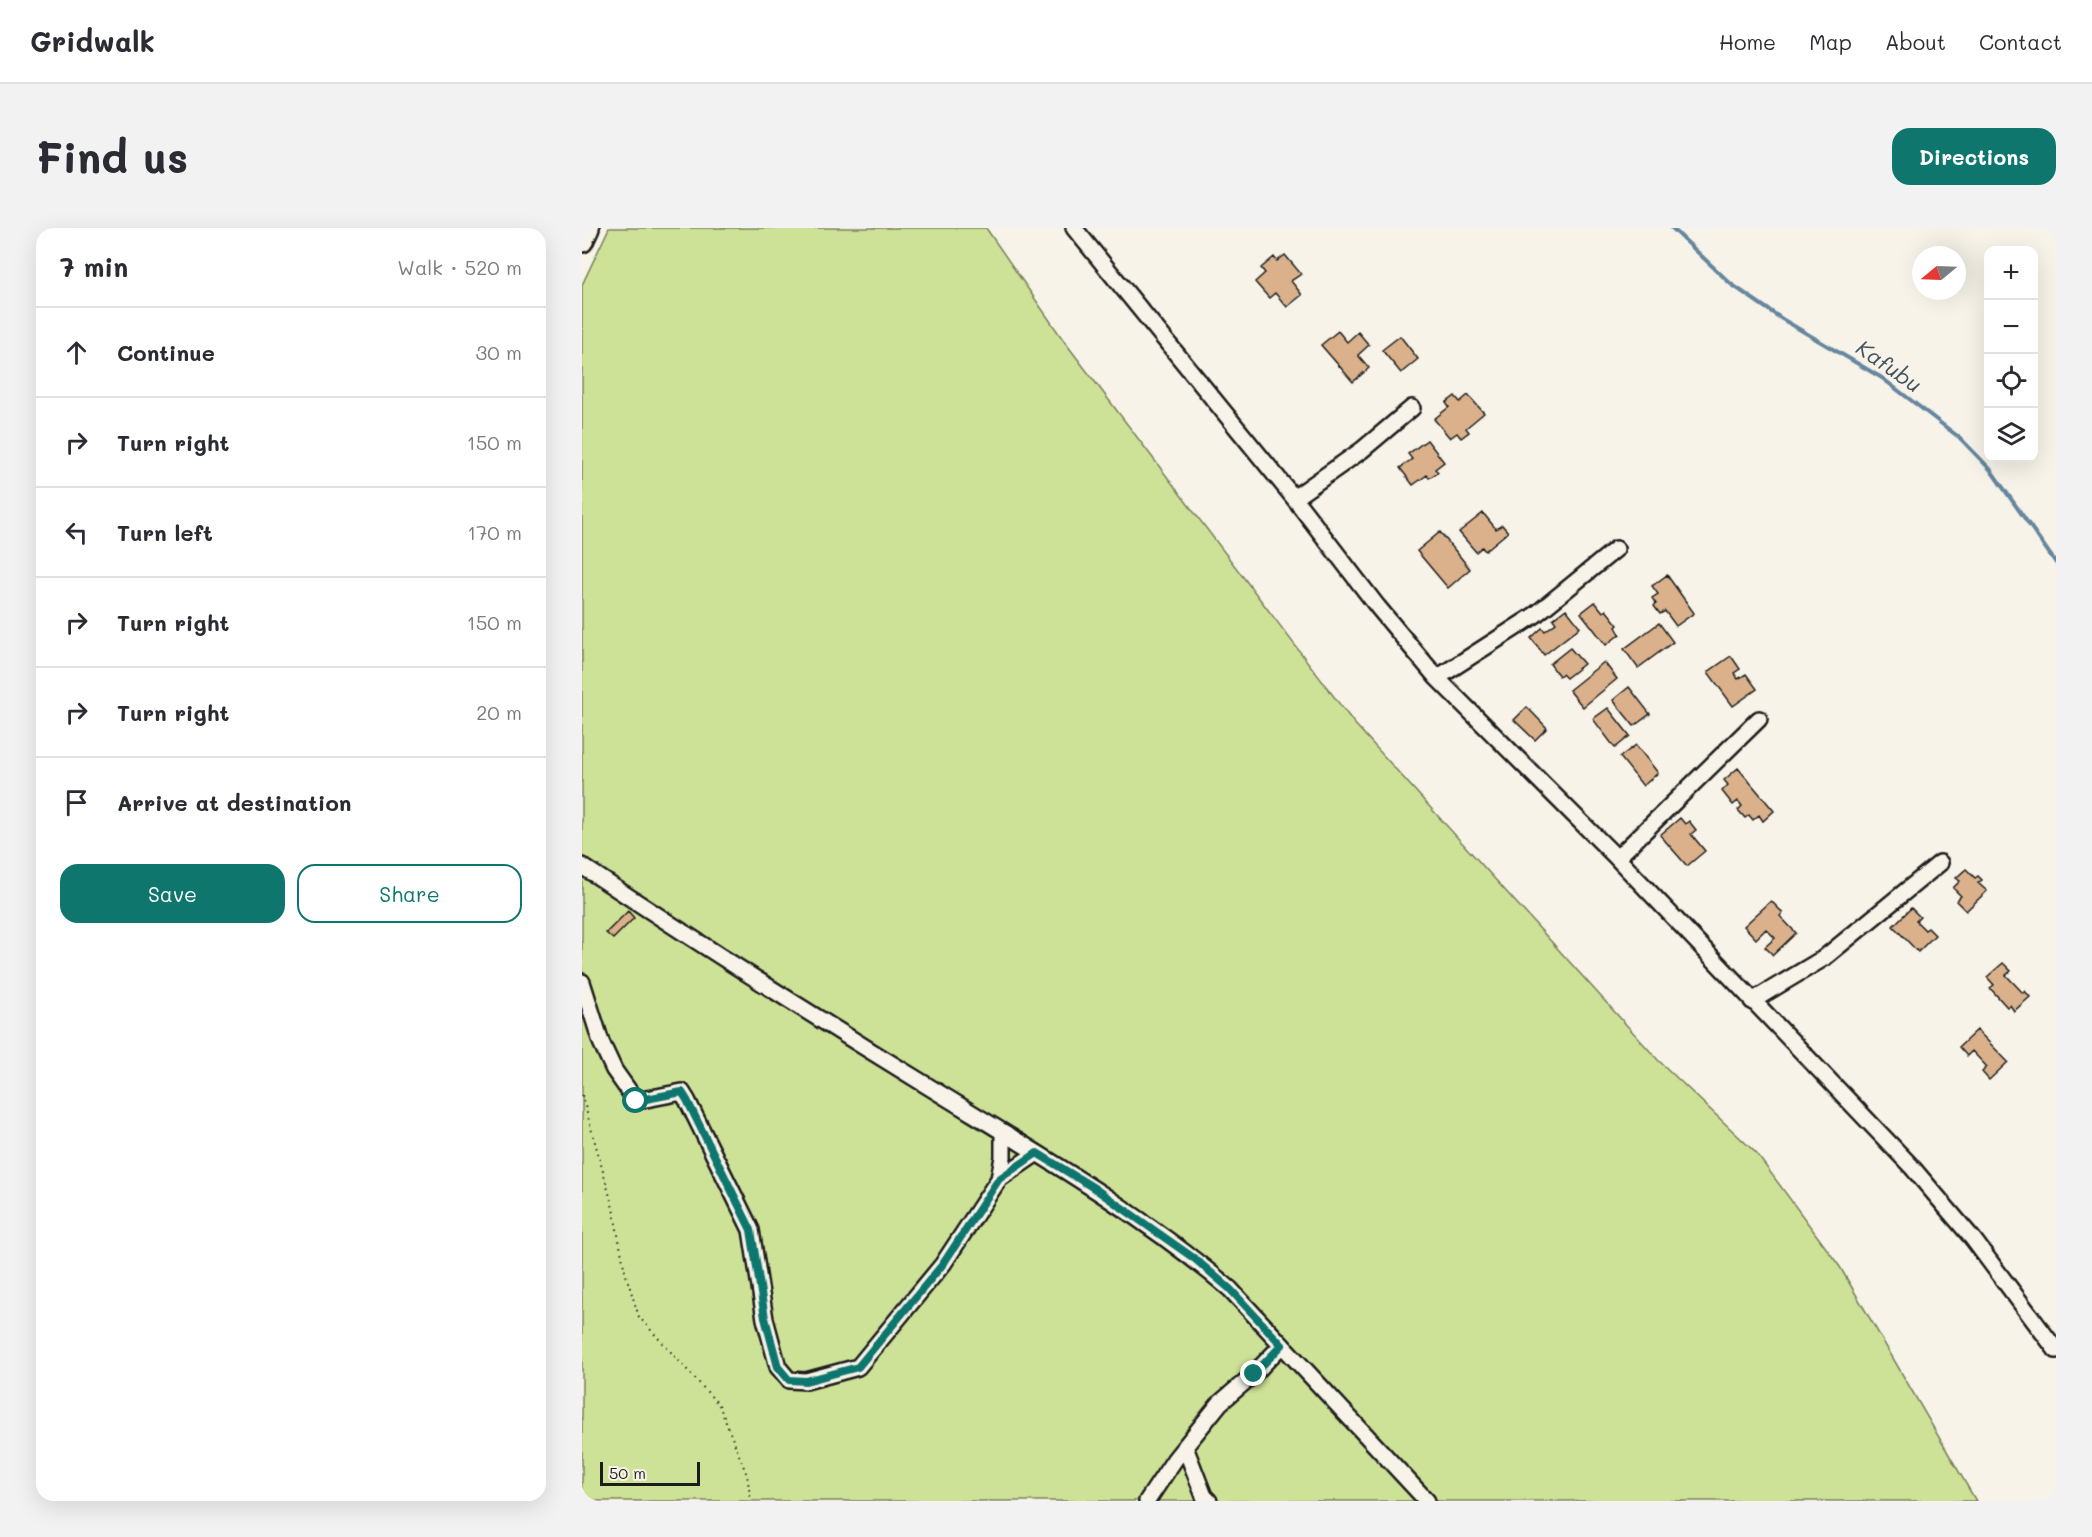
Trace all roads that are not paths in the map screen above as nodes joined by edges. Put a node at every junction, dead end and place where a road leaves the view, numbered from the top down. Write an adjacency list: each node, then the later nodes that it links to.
1 (588, 228): 3 (highway)
2 (1074, 228): 5 (street)
3 (582, 240)
4 (1412, 408): 5 (street)
5 (1294, 498): 7 (street)
6 (1616, 549): 7 (street)
7 (1437, 678): 9 (street)
8 (1759, 719): 9 (street)
9 (1617, 858): 13 (street)
10 (1940, 863): 13 (street)
11 (582, 867): 14 (street)
12 (582, 981): 16 (street)
13 (1752, 1001): 17 (street)
14 (1003, 1132): 15 (street); 16 (street)
15 (1037, 1153): 16 (street); 18 (street)
16 (999, 1179)
17 (2054, 1344)
18 (1282, 1345): 19 (street); 22 (street)
19 (1185, 1447): 20 (street); 21 (street)
20 (1146, 1501)
21 (1209, 1501)
22 (1426, 1501)

